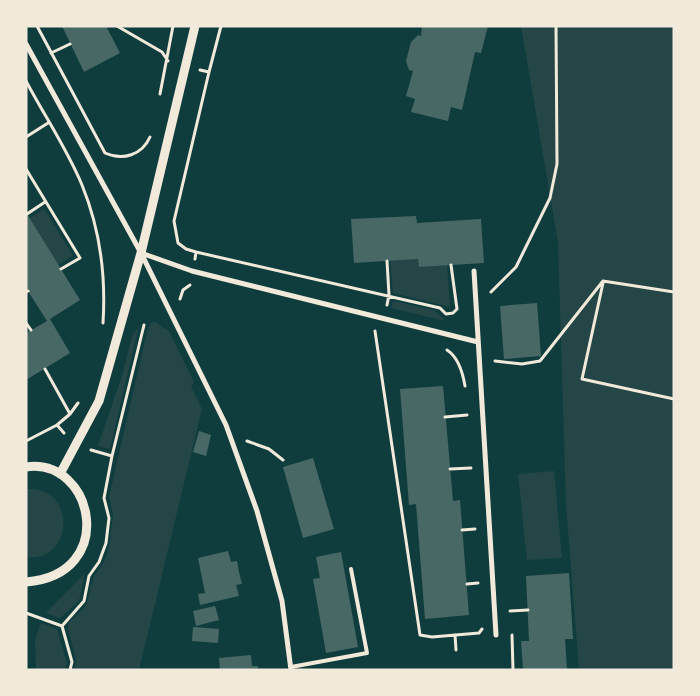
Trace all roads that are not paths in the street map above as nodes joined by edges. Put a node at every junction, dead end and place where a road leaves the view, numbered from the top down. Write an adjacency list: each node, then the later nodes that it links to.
1 (195, 26): 3 (street)
2 (26, 44): 3 (street)
3 (141, 253): 5 (street); 7 (street); 11 (street)
4 (474, 271): 5 (street)
5 (478, 342): 10 (street)
6 (26, 467): 7 (street)
7 (60, 474): 9 (street)
8 (351, 569): 11 (lane)
9 (26, 582)
10 (496, 635)
11 (291, 668)

